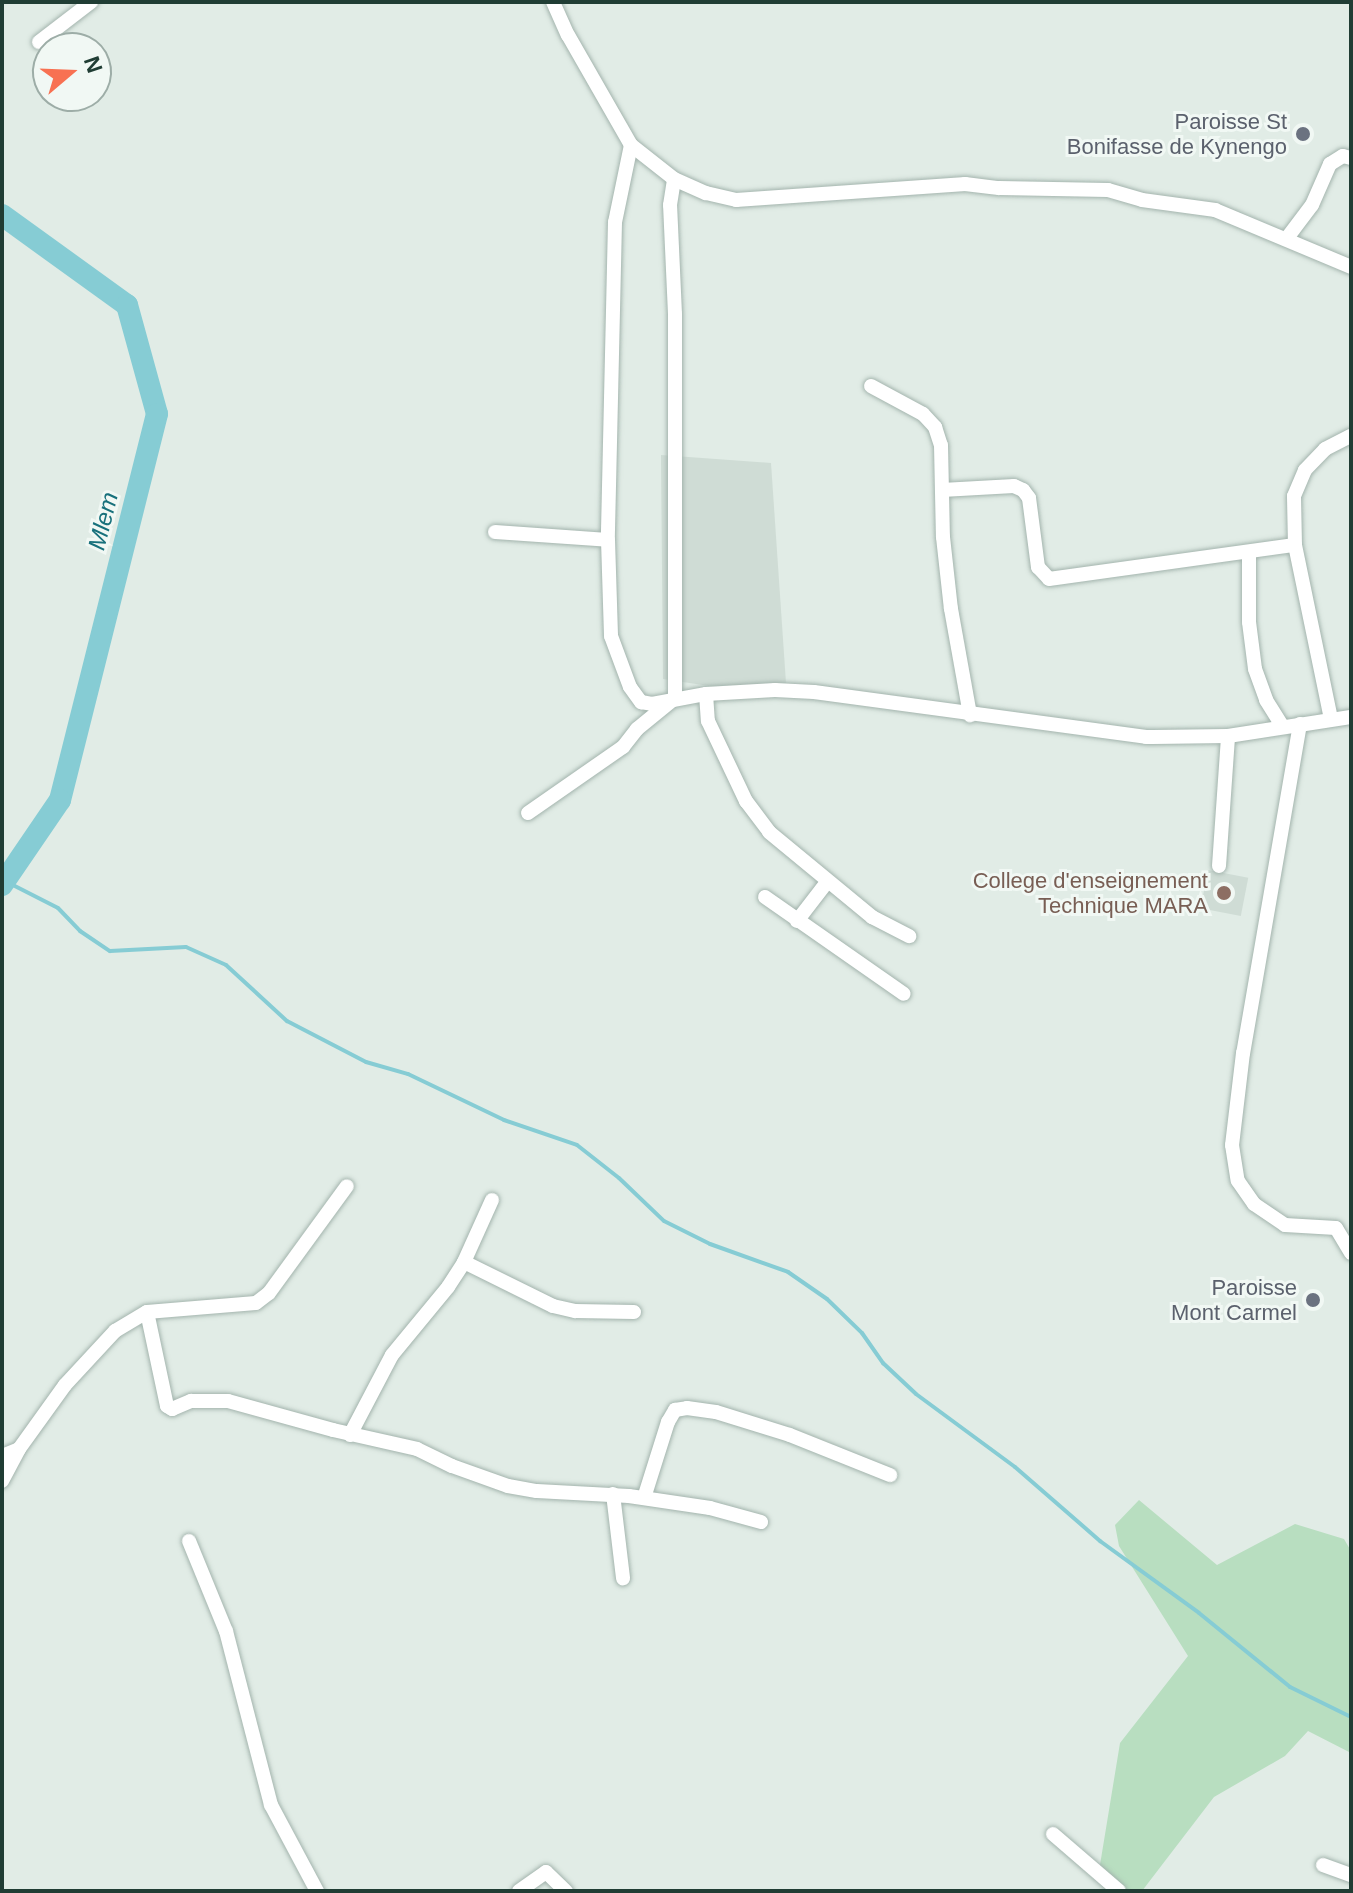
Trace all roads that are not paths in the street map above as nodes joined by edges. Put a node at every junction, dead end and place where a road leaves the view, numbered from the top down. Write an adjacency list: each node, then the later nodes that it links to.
1 (91, 2): 3 (street)
2 (553, 2): 4 (street)
3 (52, 32)
4 (631, 145): 6 (street); 13 (street)
5 (1351, 158): 7 (street)
6 (674, 179): 7 (street); 17 (street)
7 (1287, 238): 8 (street)
8 (1351, 267)
9 (871, 386): 11 (street)
10 (1351, 436): 14 (street)
11 (942, 490): 15 (street); 18 (street)
12 (495, 532): 13 (street)
13 (608, 540): 17 (street)
14 (1295, 545): 15 (street); 20 (street)
15 (1249, 553): 22 (street)
16 (706, 694): 17 (street); 18 (street); 26 (street)
17 (675, 698): 24 (street)
18 (970, 715): 23 (street)
19 (1351, 717): 20 (street)
20 (1331, 719): 21 (street)
21 (1300, 724): 22 (street); 33 (street)
22 (1282, 726): 23 (street)
23 (1228, 736): 25 (street)
24 (528, 813)
25 (1219, 866)
26 (827, 882): 28 (street); 29 (street)
27 (765, 897): 28 (street)
28 (797, 921): 30 (street)
29 (909, 936)
30 (904, 994)
31 (347, 1186): 35 (street)
32 (492, 1200): 34 (street)
33 (1351, 1253)
34 (464, 1262): 36 (street); 37 (street)
35 (147, 1312): 37 (street); 38 (street)
36 (634, 1312)
37 (350, 1435): 42 (street)
38 (19, 1449): 39 (street); 41 (street)
39 (2, 1456)
40 (890, 1475): 43 (street)
41 (2, 1481)
42 (613, 1494): 43 (street); 46 (street)
43 (644, 1498): 44 (street)
44 (761, 1522)
45 (189, 1541): 50 (street)
46 (623, 1578)
47 (1053, 1834): 53 (street)
48 (1323, 1865): 49 (street)
49 (1351, 1875)
50 (317, 1891)
51 (519, 1891): 52 (street)
52 (566, 1891)
53 (1119, 1891)

